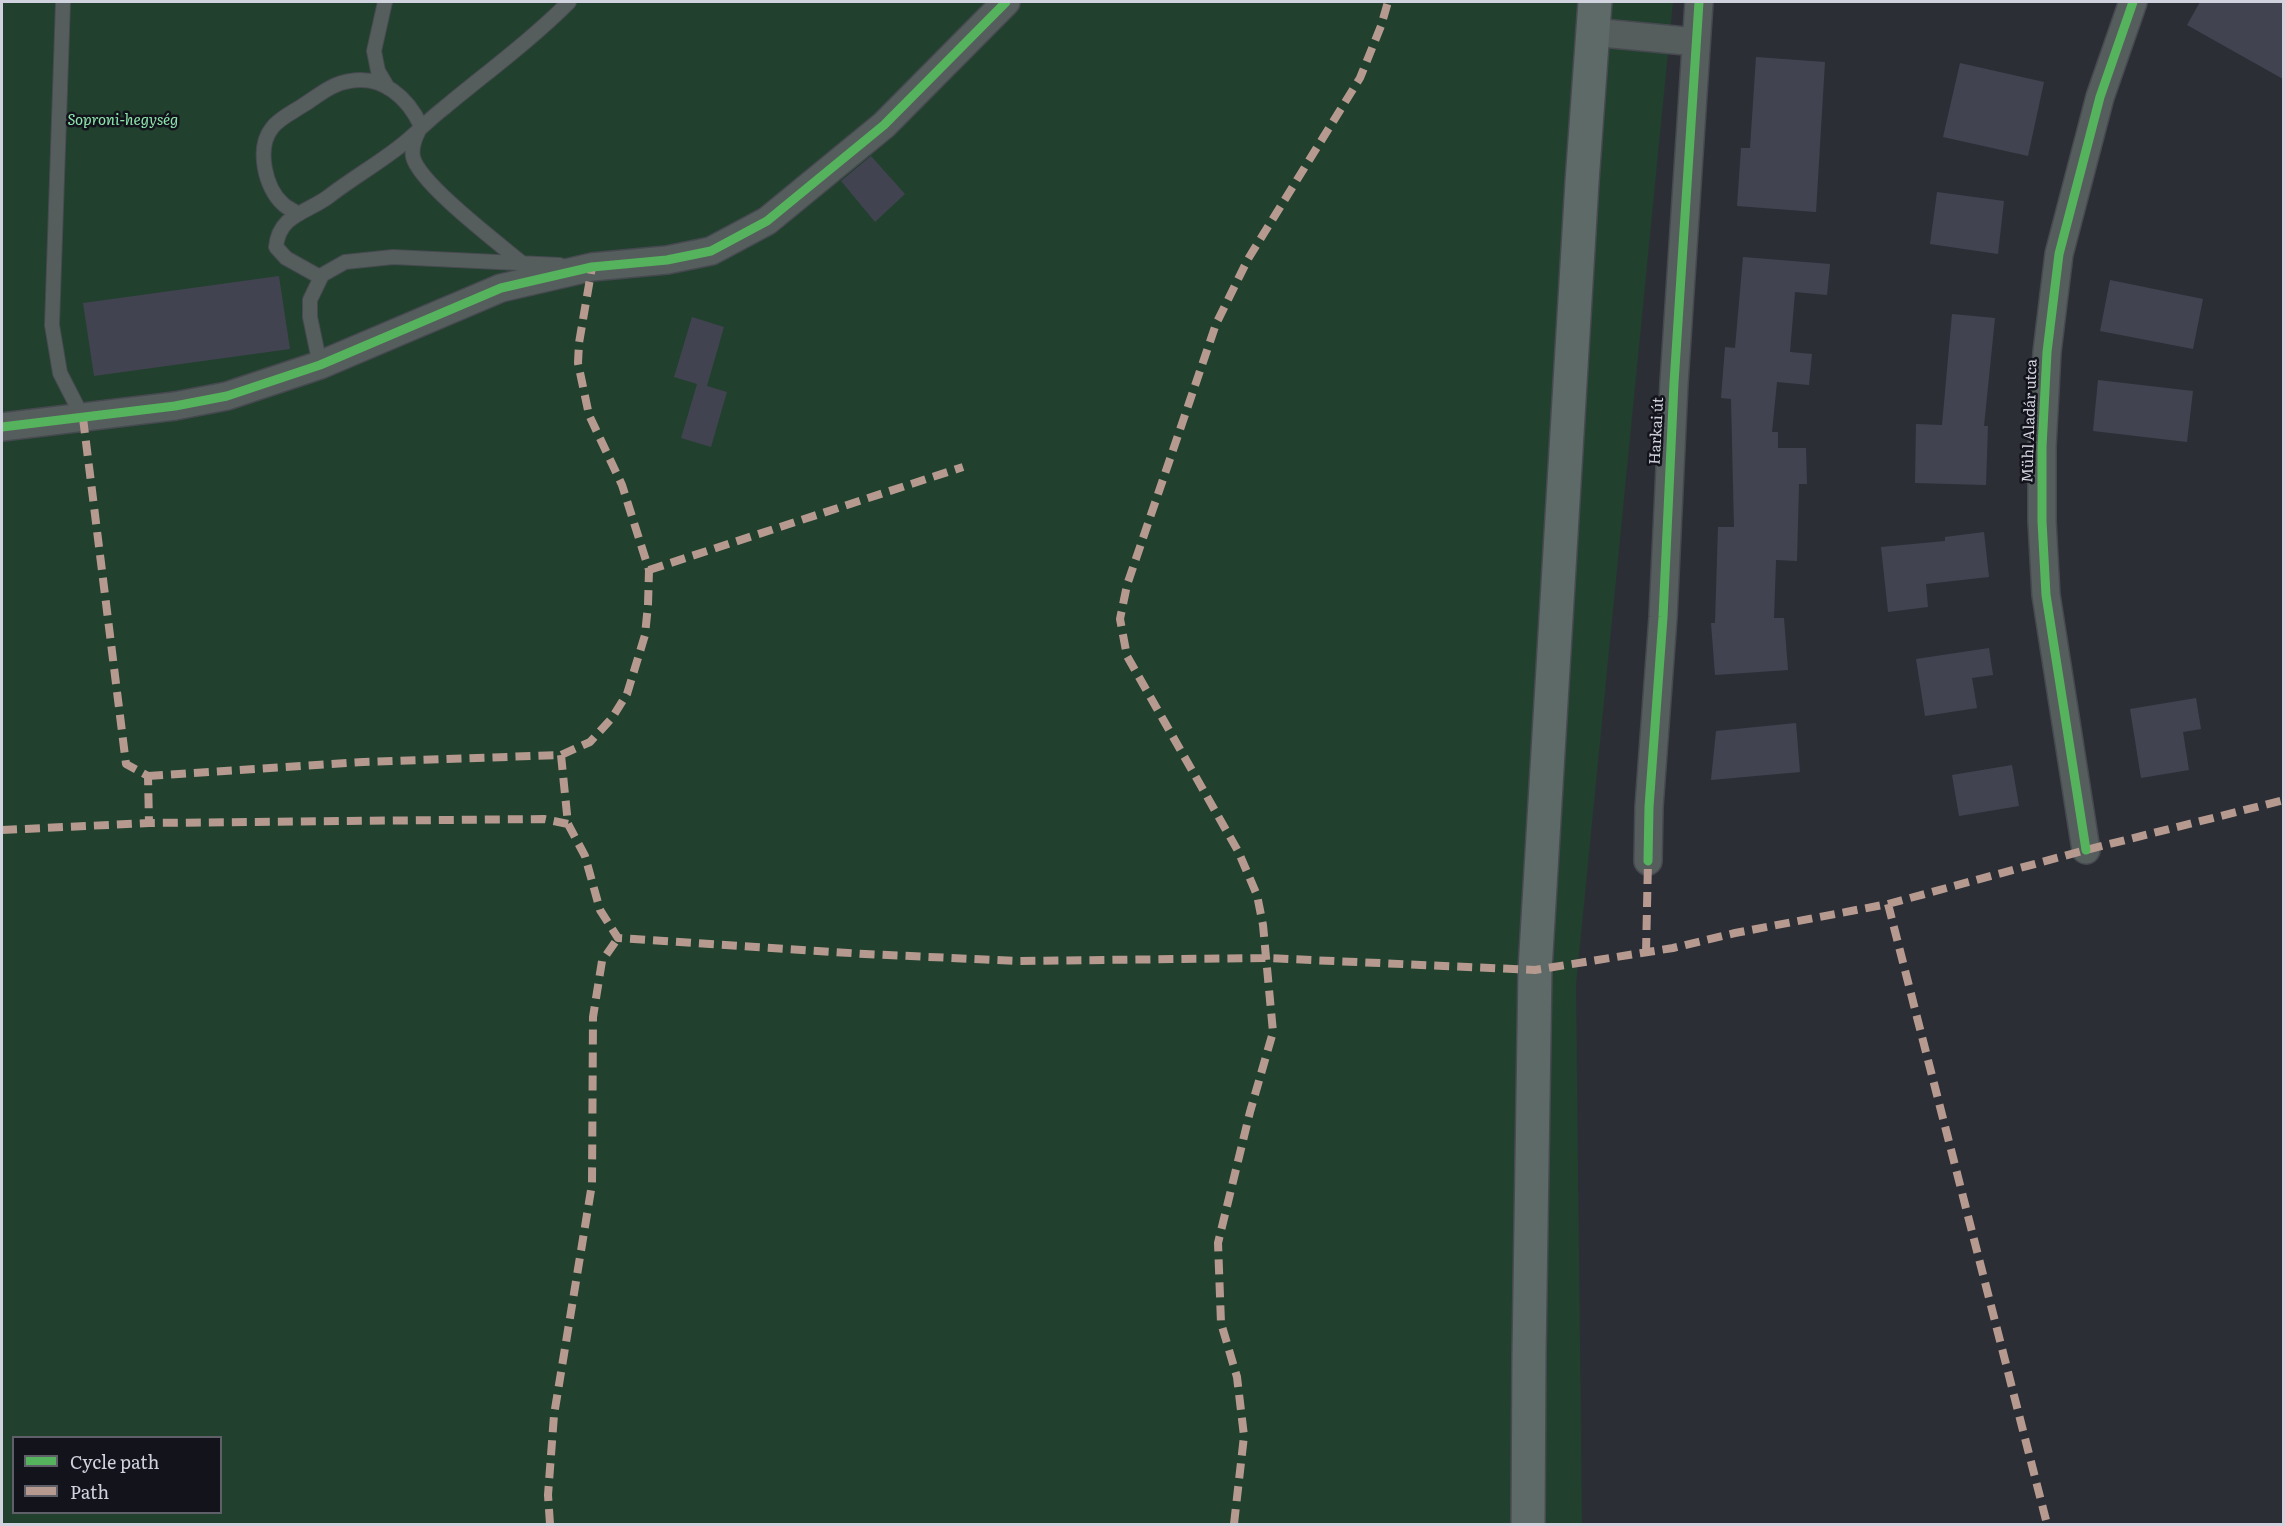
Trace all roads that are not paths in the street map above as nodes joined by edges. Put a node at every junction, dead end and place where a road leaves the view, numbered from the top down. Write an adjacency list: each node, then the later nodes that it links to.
1 (63, 2): 16 (lane)
2 (385, 2): 9 (lane)
3 (569, 2): 10 (lane)
4 (1006, 2): 13 (street)
5 (1699, 2): 8 (street, Harkai út)
6 (2133, 2): 18 (street, Mühl Aladár utca)
7 (1594, 17): 8 (street); 20 (main road)
8 (1696, 42): 19 (street, Harkai út)
9 (388, 88): 10 (lane); 11 (lane)
10 (421, 126): 11 (lane); 12 (lane)
11 (299, 214): 14 (lane)
12 (522, 263): 13 (lane); 14 (lane)
13 (592, 267): 15 (street)
14 (320, 277): 15 (lane)
15 (320, 365): 16 (street)
16 (83, 418): 17 (street)
17 (2, 427)
18 (2086, 850)
19 (1648, 861)
20 (1528, 1524)

